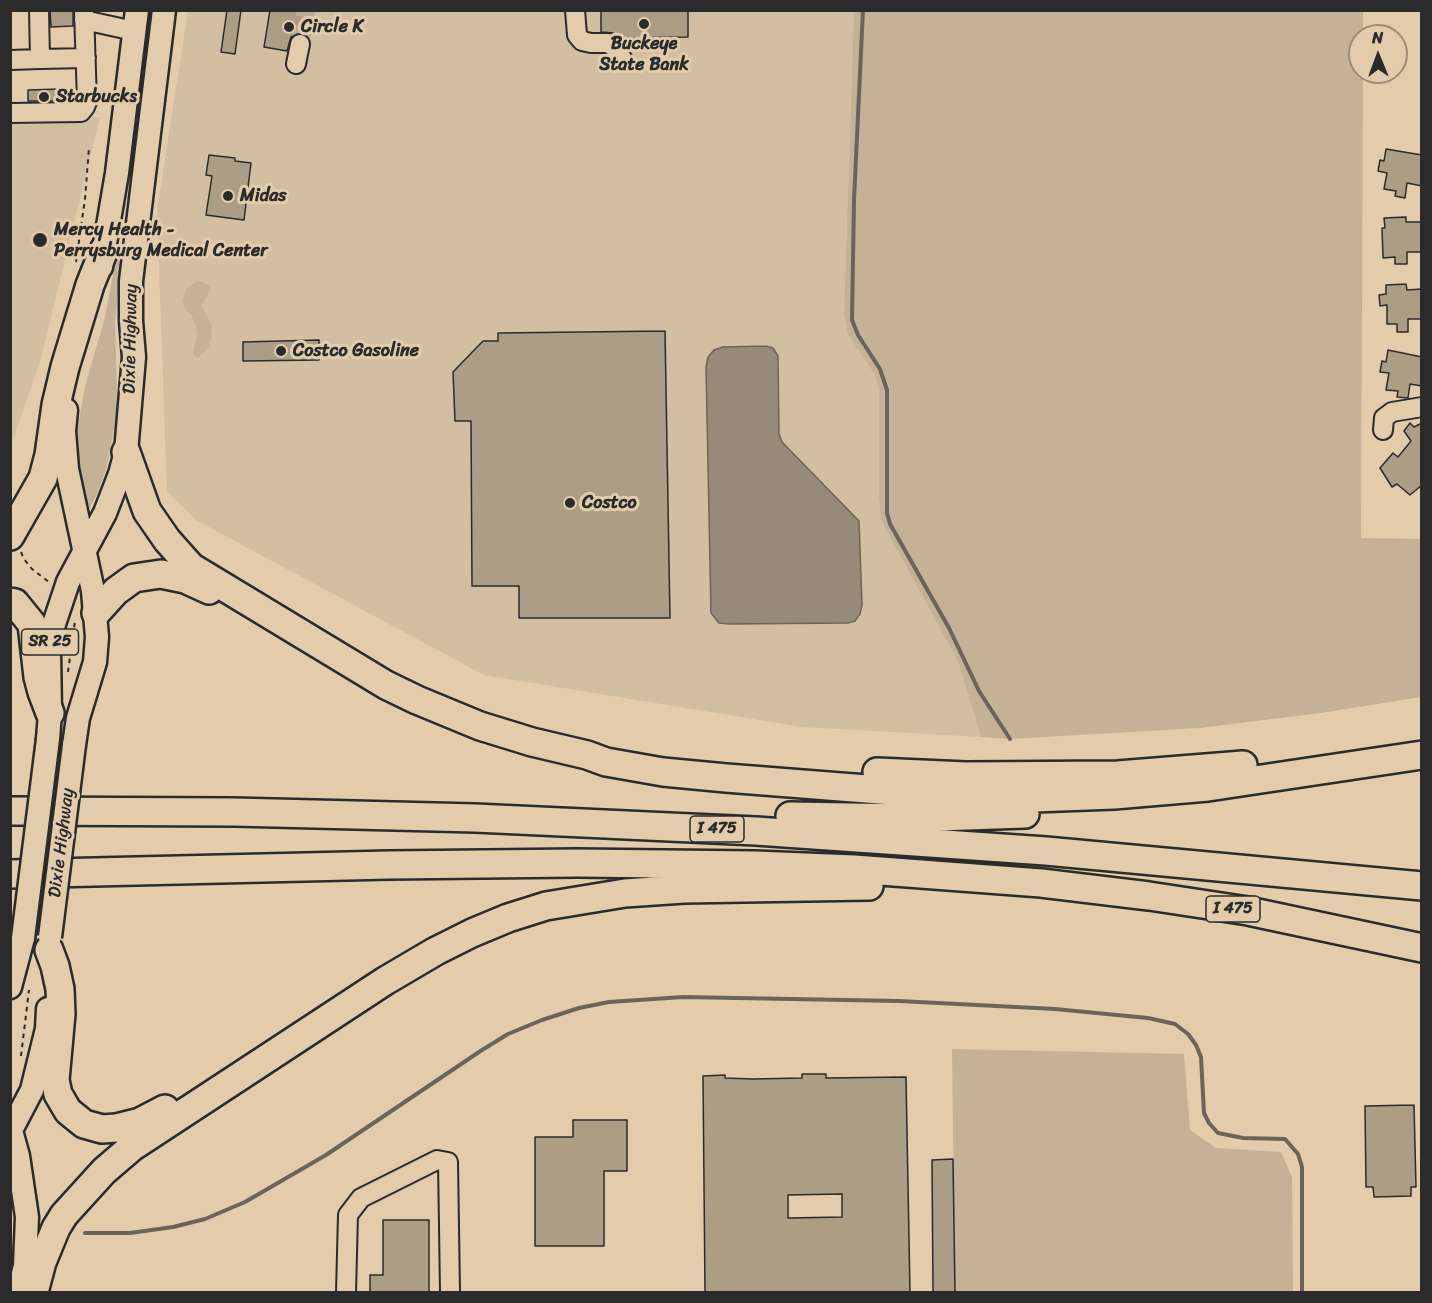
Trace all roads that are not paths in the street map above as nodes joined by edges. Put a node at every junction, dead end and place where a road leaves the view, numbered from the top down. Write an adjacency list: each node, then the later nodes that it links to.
1 (39, 10): 9 (lane)
2 (150, 10): 14 (main road)
3 (164, 10): 14 (main road, Dixie Highway)
4 (574, 10): 11 (lane)
5 (84, 15): 6 (lane); 8 (lane)
6 (136, 21): 15 (main road, Dixie Highway)
7 (300, 44): 12 (lane)
8 (86, 58): 9 (lane); 13 (lane)
9 (40, 59): 10 (lane)
10 (10, 60)
11 (623, 60)
12 (296, 64)
13 (10, 111)
14 (139, 217): 18 (main road, Dixie Highway)
15 (104, 250): 19 (highway); 20 (main road, Dixie Highway)
16 (1422, 407): 17 (lane)
17 (1383, 430)
18 (126, 452): 20 (main road, Dixie Highway / SR 25); 23 (highway)
19 (16, 543)
20 (85, 552): 22 (main road, Dixie Highway); 24 (main road, Dixie Highway / SR 25)
21 (10, 602): 24 (highway)
22 (86, 616): 23 (highway); 33 (main road, Dixie Highway, bridge)
23 (304, 636): 27 (highway)
24 (49, 726): 36 (main road, Dixie Highway / SR 25, bridge)
25 (1422, 736): 27 (highway)
26 (1422, 754): 27 (highway)
27 (587, 755)
28 (1422, 763): 29 (highway)
29 (12, 811): 32 (highway, I 475)
30 (10, 874): 31 (highway, I 475)
31 (1041, 883): 34 (highway, I 475); 35 (highway)
32 (1422, 886)
33 (49, 944): 35 (highway); 37 (main road, Dixie Highway)
34 (1422, 948)
35 (436, 951): 39 (highway)
36 (20, 986)
37 (11, 1130): 38 (main road, Dixie Highway)
38 (18, 1293)
39 (34, 1293)
40 (346, 1293): 41 (lane)
41 (450, 1293)

